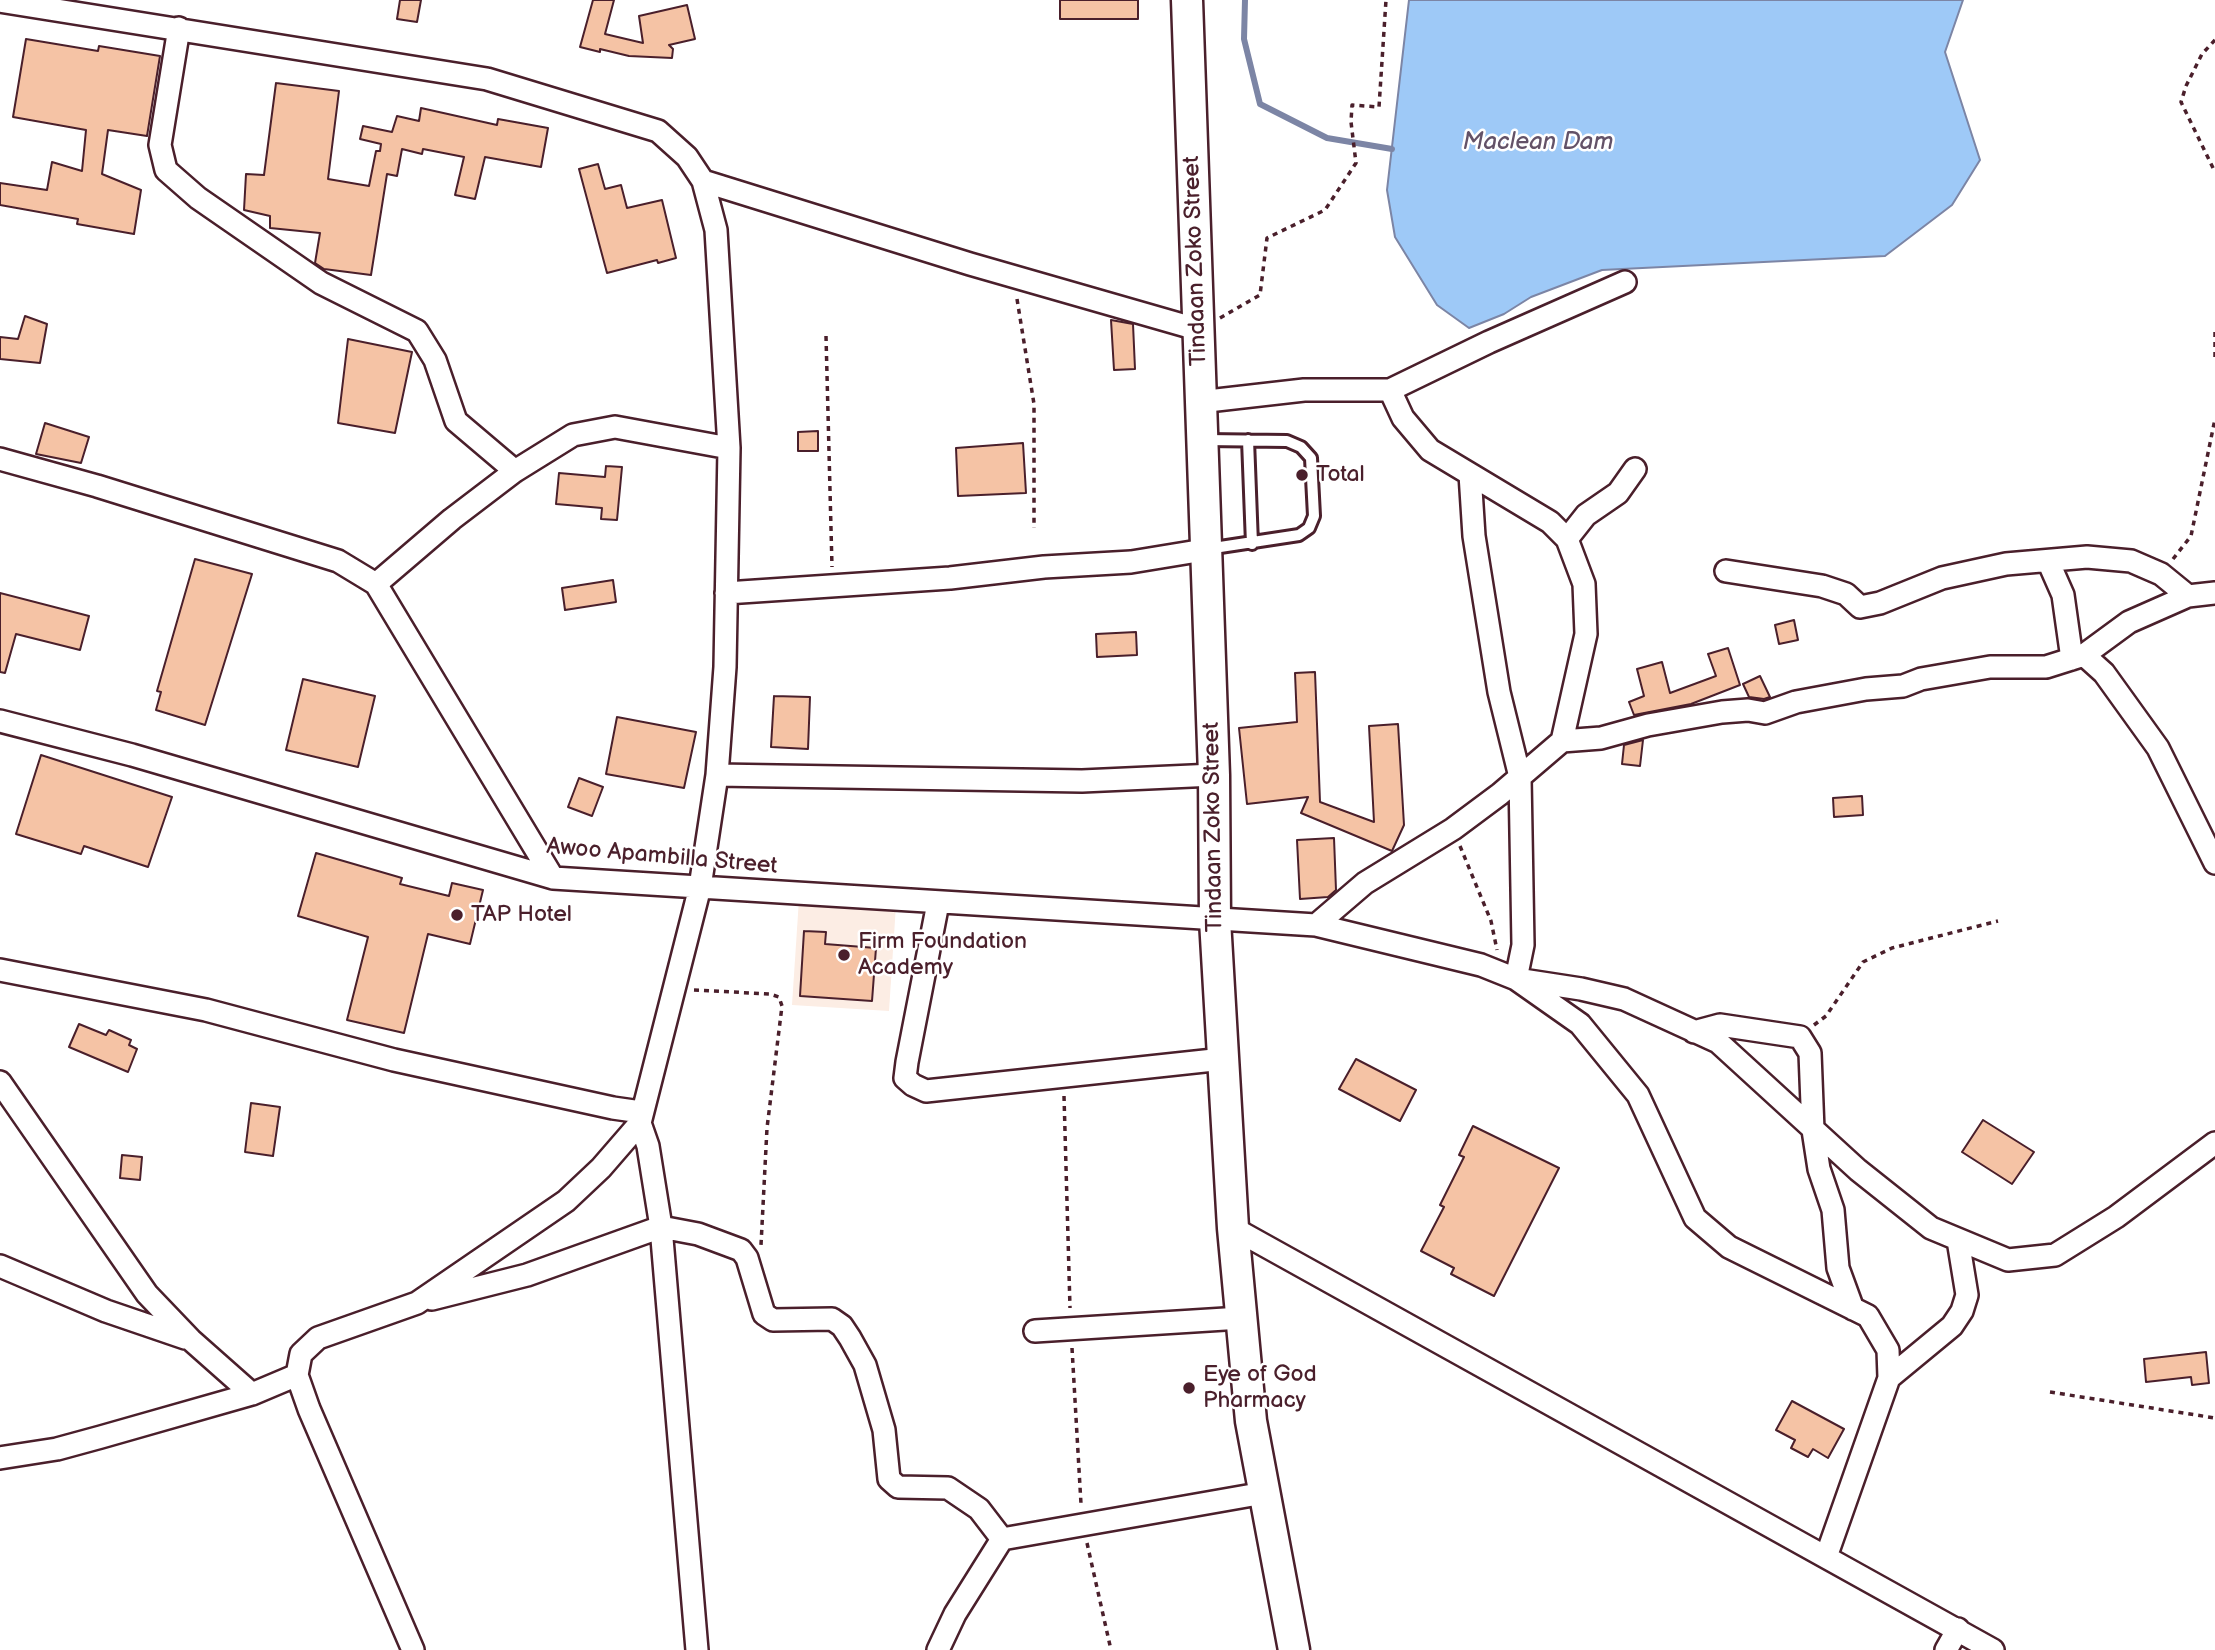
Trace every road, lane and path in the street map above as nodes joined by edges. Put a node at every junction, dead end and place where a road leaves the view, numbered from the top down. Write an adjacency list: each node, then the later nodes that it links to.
1 (1187, 0): 10 (main road, Tindaan Zoko Street)
2 (1386, 0): 10 (path)
3 (0, 1): 4 (street)
4 (179, 28): 7 (street); 22 (street)
5 (2215, 40): 6 (path)
6 (2215, 172)
7 (702, 181): 8 (street); 19 (street)
8 (1014, 276): 10 (street); 24 (path)
9 (1625, 282): 14 (street)
10 (1200, 330): 15 (main road, Tindaan Zoko Street)
11 (2215, 332): 13 (path)
12 (826, 336): 32 (path)
13 (2215, 357)
14 (1390, 390): 15 (street); 23 (street)
15 (1199, 402): 18 (main road, Tindaan Zoko Street)
16 (2215, 419): 30 (path)
17 (1248, 439): 18 (lane); 26 (lane); 26 (lane)
18 (1201, 440): 27 (main road, Tindaan Zoko Street)
19 (729, 448): 22 (street); 33 (street)
20 (0, 459): 31 (street)
21 (1635, 469): 25 (street)
22 (515, 471): 31 (street)
23 (1470, 474): 25 (street); 41 (street)
24 (1034, 528)
25 (1567, 539): 38 (street)
26 (1252, 544): 27 (lane)
27 (1204, 550): 32 (street); 40 (main road, Tindaan Zoko Street)
28 (2048, 561): 29 (street); 30 (street); 36 (street)
29 (1726, 571)
30 (2161, 574): 35 (street)
31 (376, 584): 44 (street)
32 (832, 586): 33 (street)
33 (726, 593): 39 (street)
34 (2215, 593): 35 (street)
35 (2188, 596): 36 (street)
36 (2078, 657): 38 (street); 43 (street)
37 (0, 721): 44 (street, Awoo Apambilla Street)
38 (1562, 741): 41 (street)
39 (717, 775): 40 (street); 45 (street)
40 (1214, 775): 47 (main road, Tindaan Zoko Street)
41 (1520, 776): 42 (street); 51 (street)
42 (1453, 829): 49 (street); 51 (path)
43 (2215, 863)
44 (553, 878): 45 (street, Awoo Apambilla Street)
45 (700, 887): 46 (street, Awoo Apambilla Street); 52 (street)
46 (937, 903): 47 (street, Awoo Apambilla Street); 56 (street)
47 (1215, 920): 49 (street, Awoo Apambilla Street); 55 (main road, Tindaan Zoko Street)
48 (1997, 921): 54 (path)
49 (1316, 925): 51 (street, Awoo Apambilla Street)
50 (0, 970): 58 (street)
51 (1509, 976): 53 (street); 67 (street)
52 (673, 989): 58 (street); 64 (path)
53 (1694, 1032): 54 (street); 59 (street)
54 (1800, 1037): 59 (street)
55 (1223, 1059): 56 (street); 62 (main road, Tindaan Zoko Street)
56 (1063, 1077): 69 (path)
57 (0, 1082): 71 (street)
58 (640, 1117): 61 (street); 66 (street)
59 (1813, 1130): 63 (street); 67 (street)
60 (2215, 1143): 63 (street)
61 (661, 1227): 64 (street); 66 (street); 84 (street)
62 (1233, 1228): 68 (main road, Tindaan Zoko Street); 81 (street)
63 (1958, 1240): 73 (street)
64 (747, 1258): 80 (street)
65 (0, 1266): 71 (street)
66 (417, 1303): 72 (street)
67 (1853, 1309): 73 (street)
68 (1241, 1318): 69 (street); 78 (main road, Tindaan Zoko Street)
69 (1071, 1329): 70 (street); 79 (path)
70 (1035, 1331)
71 (191, 1340): 75 (street)
72 (297, 1375): 75 (street); 83 (street)
73 (1889, 1378): 81 (street)
74 (2050, 1392): 76 (path)
75 (252, 1394): 77 (street)
76 (2215, 1418)
77 (0, 1458)
78 (1264, 1493): 79 (street); 87 (main road, Tindaan Zoko Street)
79 (1082, 1524): 80 (street); 86 (path)
80 (1002, 1539): 85 (street)
81 (1826, 1557): 82 (street)
82 (1958, 1629): 88 (street); 89 (street)
83 (413, 1650)
84 (697, 1650)
85 (938, 1650)
86 (1111, 1650)
87 (1294, 1650)
88 (1946, 1650)
89 (1993, 1650)

